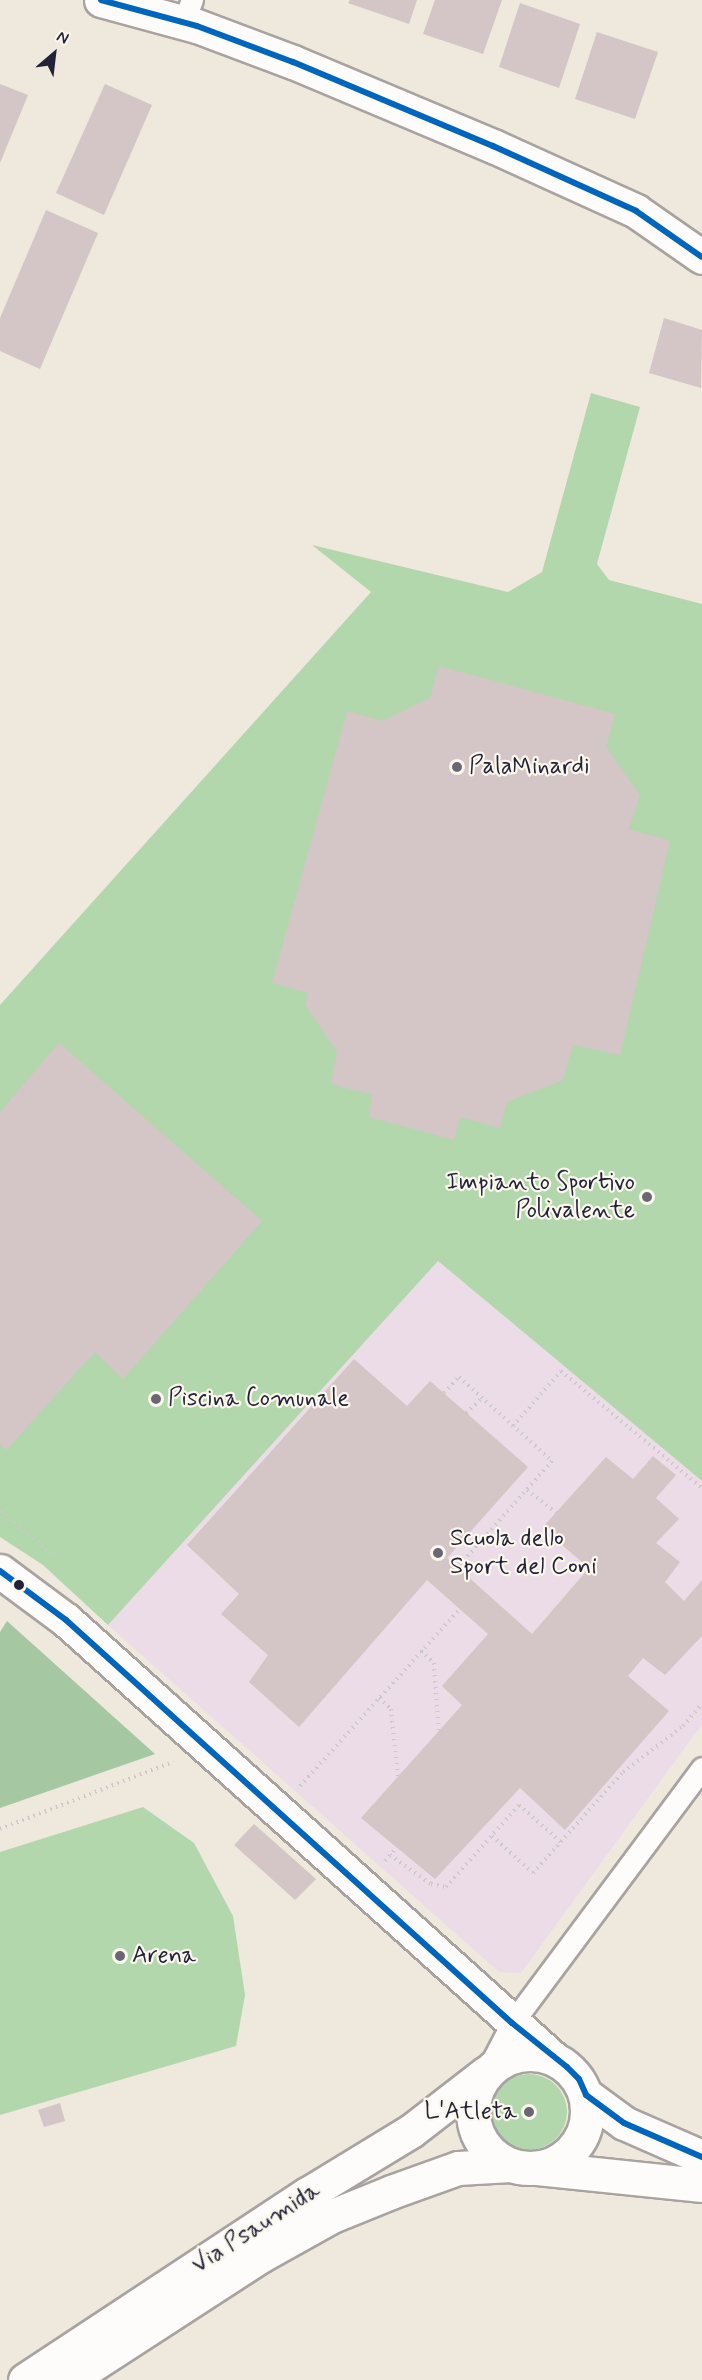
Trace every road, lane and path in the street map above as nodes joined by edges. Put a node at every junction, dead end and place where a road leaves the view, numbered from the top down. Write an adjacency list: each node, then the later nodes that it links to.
1 (101, 0): 2 (street)
2 (188, 11): 3 (street)
3 (702, 256)
4 (444, 1393): 5 (path)
5 (482, 1398): 6 (path); 7 (path)
6 (466, 1413)
7 (513, 1426): 8 (path); 9 (path)
8 (702, 1488)
9 (527, 1490): 11 (path); 13 (path)
10 (0, 1511): 12 (path)
11 (556, 1513)
12 (52, 1554)
13 (458, 1567)
14 (0, 1571): 30 (street)
15 (460, 1609): 16 (path)
16 (421, 1651): 17 (path); 19 (path)
17 (379, 1698): 22 (path); 23 (path)
18 (702, 1703): 26 (path)
19 (439, 1732)
20 (181, 1759): 24 (path)
21 (702, 1768): 30 (lane)
22 (398, 1777)
23 (296, 1791)
24 (0, 1829)
25 (492, 1836): 26 (path); 26 (path); 28 (path)
26 (561, 1842)
27 (397, 1847): 28 (path)
28 (390, 1855): 29 (path)
29 (380, 1867)
30 (512, 2023): 31 (street); 32 (lane)
31 (553, 2058): 32 (street); 33 (street)
32 (486, 2073): 35 (street); 37 (street, Via Psaumida)
33 (586, 2095): 34 (street); 35 (street)
34 (702, 2157)
35 (523, 2166): 36 (street); 38 (street, Via Psaumida)
36 (702, 2185)
37 (25, 2380)
38 (69, 2380)

